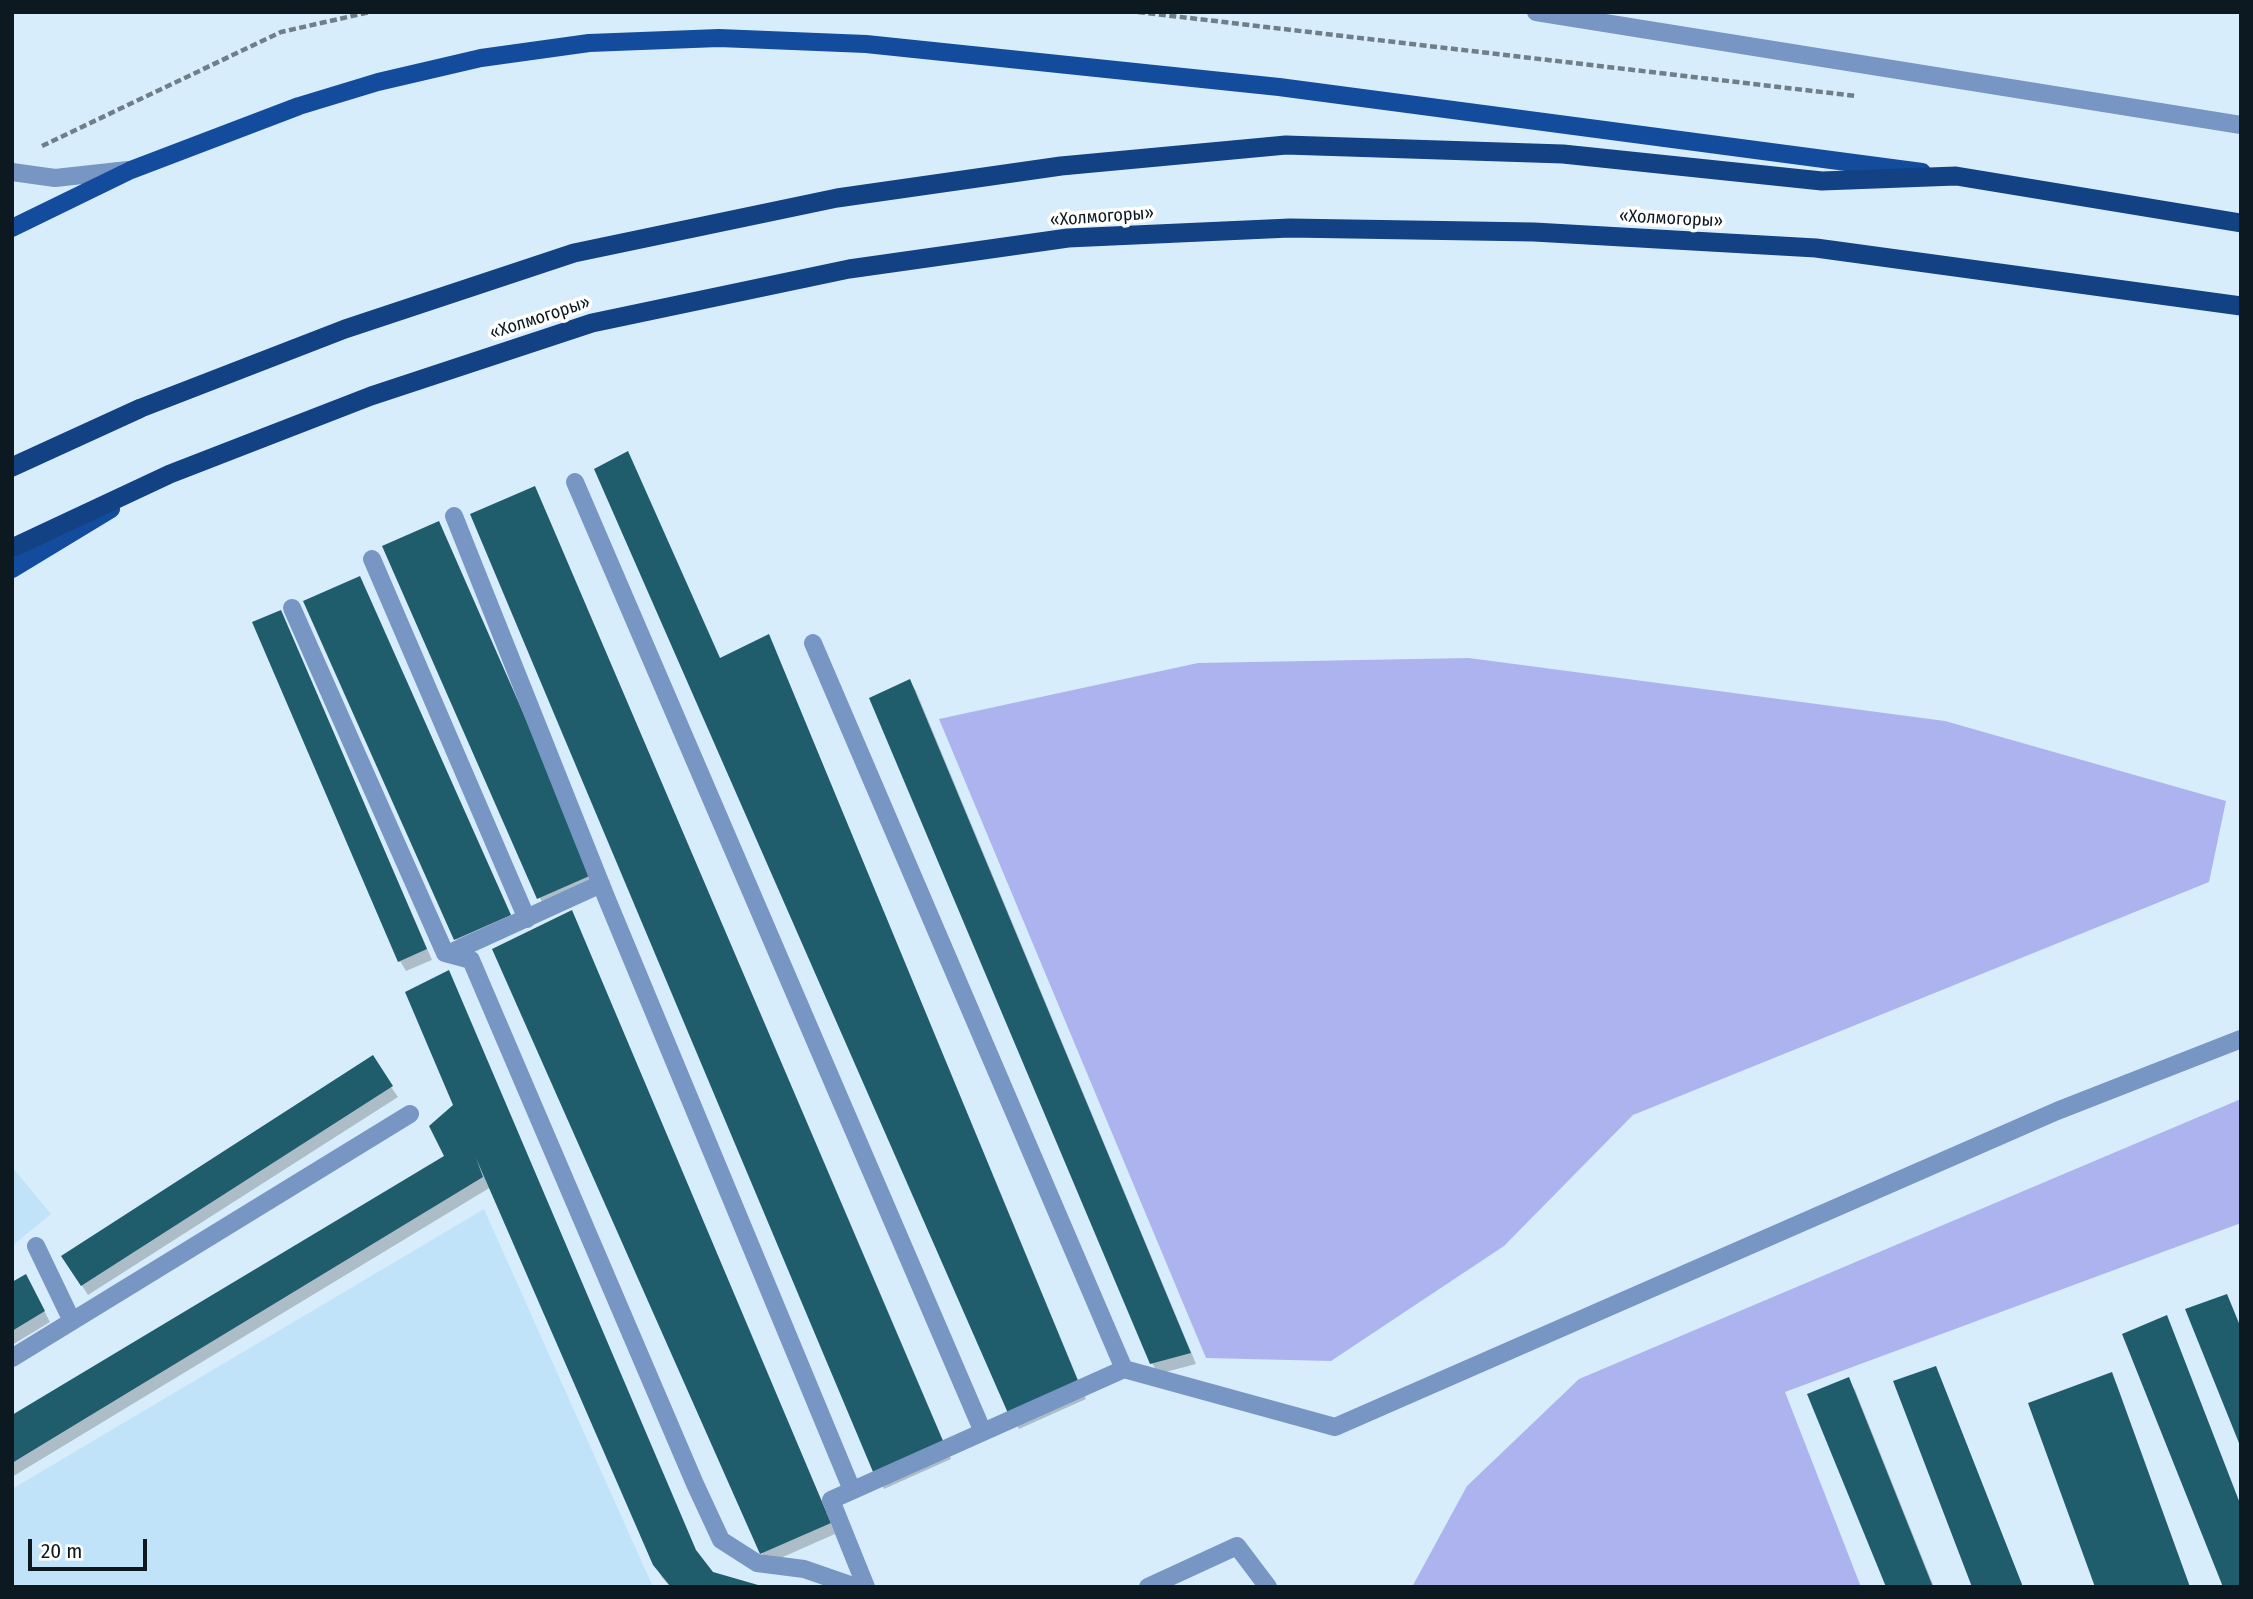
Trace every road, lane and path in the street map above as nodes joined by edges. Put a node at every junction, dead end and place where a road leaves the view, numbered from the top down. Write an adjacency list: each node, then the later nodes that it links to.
1 (370, 12): 6 (path)
2 (1138, 12): 4 (path)
3 (1536, 12): 5 (street)
4 (1858, 96)
5 (2241, 125)
6 (37, 149)
7 (131, 170): 8 (street); 9 (main road); 11 (main road)
8 (12, 172)
9 (1956, 176): 10 (highway); 13 (highway)
10 (2241, 223)
11 (12, 228)
12 (2241, 306): 14 (highway, «Холмогоры»)
13 (12, 467)
14 (170, 474): 17 (highway, «Холмогоры»); 19 (main road)
15 (575, 482): 31 (street)
16 (454, 516): 22 (street)
17 (12, 548)
18 (372, 559): 23 (street)
19 (12, 569)
20 (292, 608): 24 (street)
21 (813, 643): 30 (street)
22 (601, 884): 23 (street); 32 (street)
23 (527, 919): 24 (street)
24 (450, 953): 33 (street)
25 (2241, 1039): 30 (street)
26 (410, 1114): 28 (street)
27 (36, 1247): 28 (street)
28 (72, 1321): 29 (street)
29 (12, 1358)
30 (1124, 1369): 31 (street)
31 (983, 1432): 32 (street)
32 (852, 1490): 34 (street)
33 (856, 1587)
34 (866, 1587)
35 (1148, 1587): 36 (street)
36 (1268, 1587)

